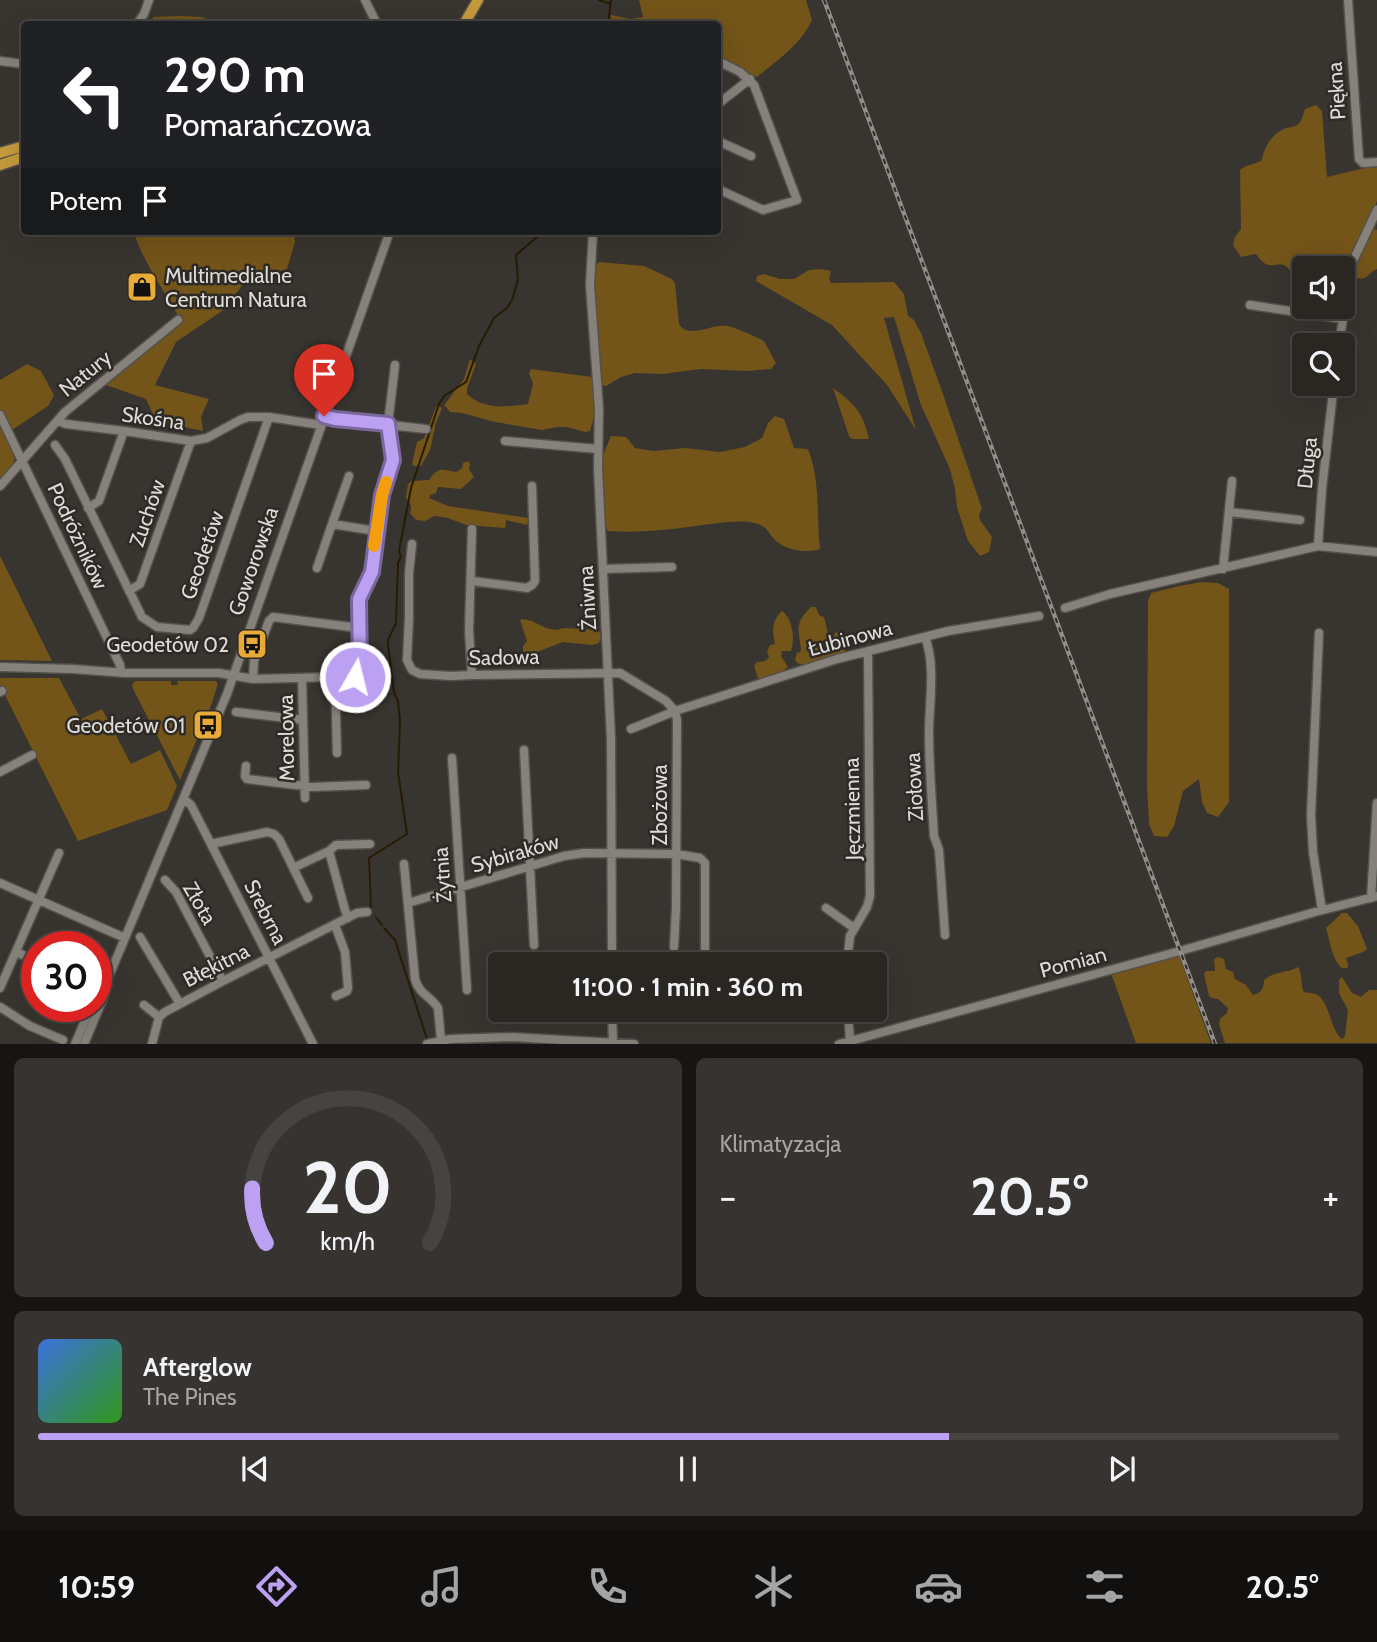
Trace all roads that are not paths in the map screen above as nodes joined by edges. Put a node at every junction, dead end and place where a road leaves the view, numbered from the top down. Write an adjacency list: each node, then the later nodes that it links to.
1 (149, 0): 5 (street)
2 (365, 0): 6 (street)
3 (478, 0): 7 (main road)
4 (1348, 0): 18 (street, Piękna)
5 (139, 21)
6 (376, 21)
7 (466, 21)
8 (0, 61): 10 (street)
9 (721, 62): 11 (street)
10 (21, 64)
11 (750, 79): 12 (street); 20 (street)
12 (721, 102)
13 (721, 142): 16 (street)
14 (21, 147): 15 (main road)
15 (0, 153)
16 (751, 156)
17 (21, 158): 19 (main road)
18 (1377, 162)
19 (0, 165)
20 (721, 190)
21 (1377, 209): 24 (street)
22 (389, 235): 35 (street, Goworowska)
23 (593, 235): 42 (street, Żniwna)
24 (1355, 257)
25 (1250, 305): 26 (street)
26 (1292, 311)
27 (1343, 319): 29 (street)
28 (178, 320): 34 (street, Natury)
29 (1341, 333)
30 (396, 365): 36 (street)
31 (1333, 396): 55 (street, Długa)
32 (0, 415): 43 (street, Podróżników)
33 (269, 417): 35 (street, Skośna); 39 (street, Skośna); 62 (street, Geodetów)
34 (58, 421): 38 (street, Skośna); 43 (street, Natury)
35 (323, 421): 36 (street, Skośna); 73 (street, Goworowska)
36 (388, 424): 37 (street, Skośna); 53 (street)
37 (426, 429)
38 (124, 431): 39 (street, Skośna); 48 (street)
39 (191, 441): 62 (street, Zuchów)
40 (505, 442): 42 (street)
41 (55, 445): 48 (street, Geodetów)
42 (598, 449): 59 (street, Żniwna)
43 (23, 461): 46 (street, Natury); 70 (street, Podróżników)
44 (349, 476): 51 (street)
45 (1232, 481): 49 (street)
46 (0, 486)
47 (532, 486): 61 (street)
48 (89, 508): 62 (street, Geodetów)
49 (1229, 512): 50 (street); 60 (street)
50 (1300, 520)
51 (332, 524): 53 (street); 58 (street)
52 (472, 529): 61 (street)
53 (376, 531): 65 (street)
54 (412, 544): 72 (street, Sadowa)
55 (1318, 546): 56 (street); 60 (street)
56 (1377, 552)
57 (672, 567): 59 (street)
58 (317, 568)
59 (603, 569): 71 (street, Żniwna)
60 (1223, 569): 63 (street)
61 (472, 581): 72 (street)
62 (129, 591)
63 (1065, 608)
64 (1039, 616): 67 (street, Łubinowa)
65 (359, 628): 74 (street); 76 (street)
66 (1319, 633): 109 (street)
67 (925, 637): 68 (street, Łubinowa); 114 (street, Ziołowa)
68 (868, 651): 77 (street, Łubinowa); 113 (street, Jęczmienna)
69 (0, 667): 70 (street)
70 (121, 673): 73 (street)
71 (609, 673): 72 (street, Sadowa); 77 (street); 96 (street, Żniwna)
72 (472, 675)
73 (233, 676): 76 (street); 90 (street, Goworowska)
74 (335, 677): 75 (street); 82 (street)
75 (302, 678): 76 (street); 79 (street, Morelowa)
76 (253, 679)
77 (675, 711): 80 (street); 97 (street, Zbożowa)
78 (236, 712): 79 (street)
79 (303, 720): 88 (street, Morelowa)
80 (631, 729)
81 (524, 750): 99 (street)
82 (337, 753)
83 (32, 755): 86 (street)
84 (452, 758): 103 (street, Żytnia)
85 (246, 766): 88 (street)
86 (0, 772)
87 (366, 785): 88 (street)
88 (305, 786): 89 (street, Morelowa)
89 (305, 798)
90 (184, 799): 92 (street, Srebrna); 116 (street, Goworowska)
91 (1377, 803): 104 (street)
92 (211, 844): 100 (street); 124 (street, Srebrna)
93 (370, 844): 94 (street)
94 (329, 852): 100 (street); 111 (street)
95 (59, 853): 106 (street)
96 (612, 854): 97 (street, Sybiraków); 99 (street, Sybiraków); 120 (street, Żniwna)
97 (676, 854): 118 (street, Zbożowa); 121 (street)
98 (404, 864): 107 (street)
99 (529, 867): 103 (street, Sybiraków); 117 (street)
100 (293, 868): 105 (street)
101 (165, 880): 126 (street, Złota)
102 (0, 883): 106 (street)
103 (460, 887): 107 (street, Sybiraków); 128 (street, Żytnia)
104 (1374, 897): 109 (street, Pomian)
105 (307, 898)
106 (37, 900): 116 (street); 119 (street)
107 (408, 903): 139 (street)
108 (826, 908): 113 (street)
109 (1319, 911): 140 (street, Pomian)
110 (367, 912): 111 (street, Błękitna)
111 (348, 918): 112 (street, Błękitna)
112 (335, 925): 124 (street, Błękitna); 129 (street)
113 (855, 928): 122 (street, Jęczmienna)
114 (945, 935)
115 (140, 937): 130 (street)
116 (125, 938): 125 (street, Goworowska)
117 (534, 945)
118 (674, 947)
119 (16, 952): 123 (street); 127 (street)
120 (612, 952)
121 (705, 952)
122 (848, 952)
123 (21, 954)
124 (269, 958): 126 (street, Błękitna); 145 (street, Srebrna)
125 (112, 967)
126 (223, 981): 130 (street, Błękitna)
127 (0, 988)
128 (467, 990)
129 (336, 996)
130 (180, 1004): 133 (street, Błękitna)
131 (144, 1005): 133 (street)
132 (0, 1007): 138 (street)
133 (159, 1017): 144 (street)
134 (84, 1022): 142 (street)
135 (93, 1022): 143 (street, Goworowska)
136 (612, 1022): 141 (street)
137 (849, 1022): 140 (street)
138 (63, 1040)
139 (441, 1040): 141 (street); 146 (street)
140 (850, 1041): 148 (street, Pomian)
141 (612, 1042): 147 (street)
142 (75, 1044)
143 (84, 1044)
144 (152, 1044)
145 (313, 1044)
146 (427, 1044)
147 (634, 1044)
148 (839, 1044)

